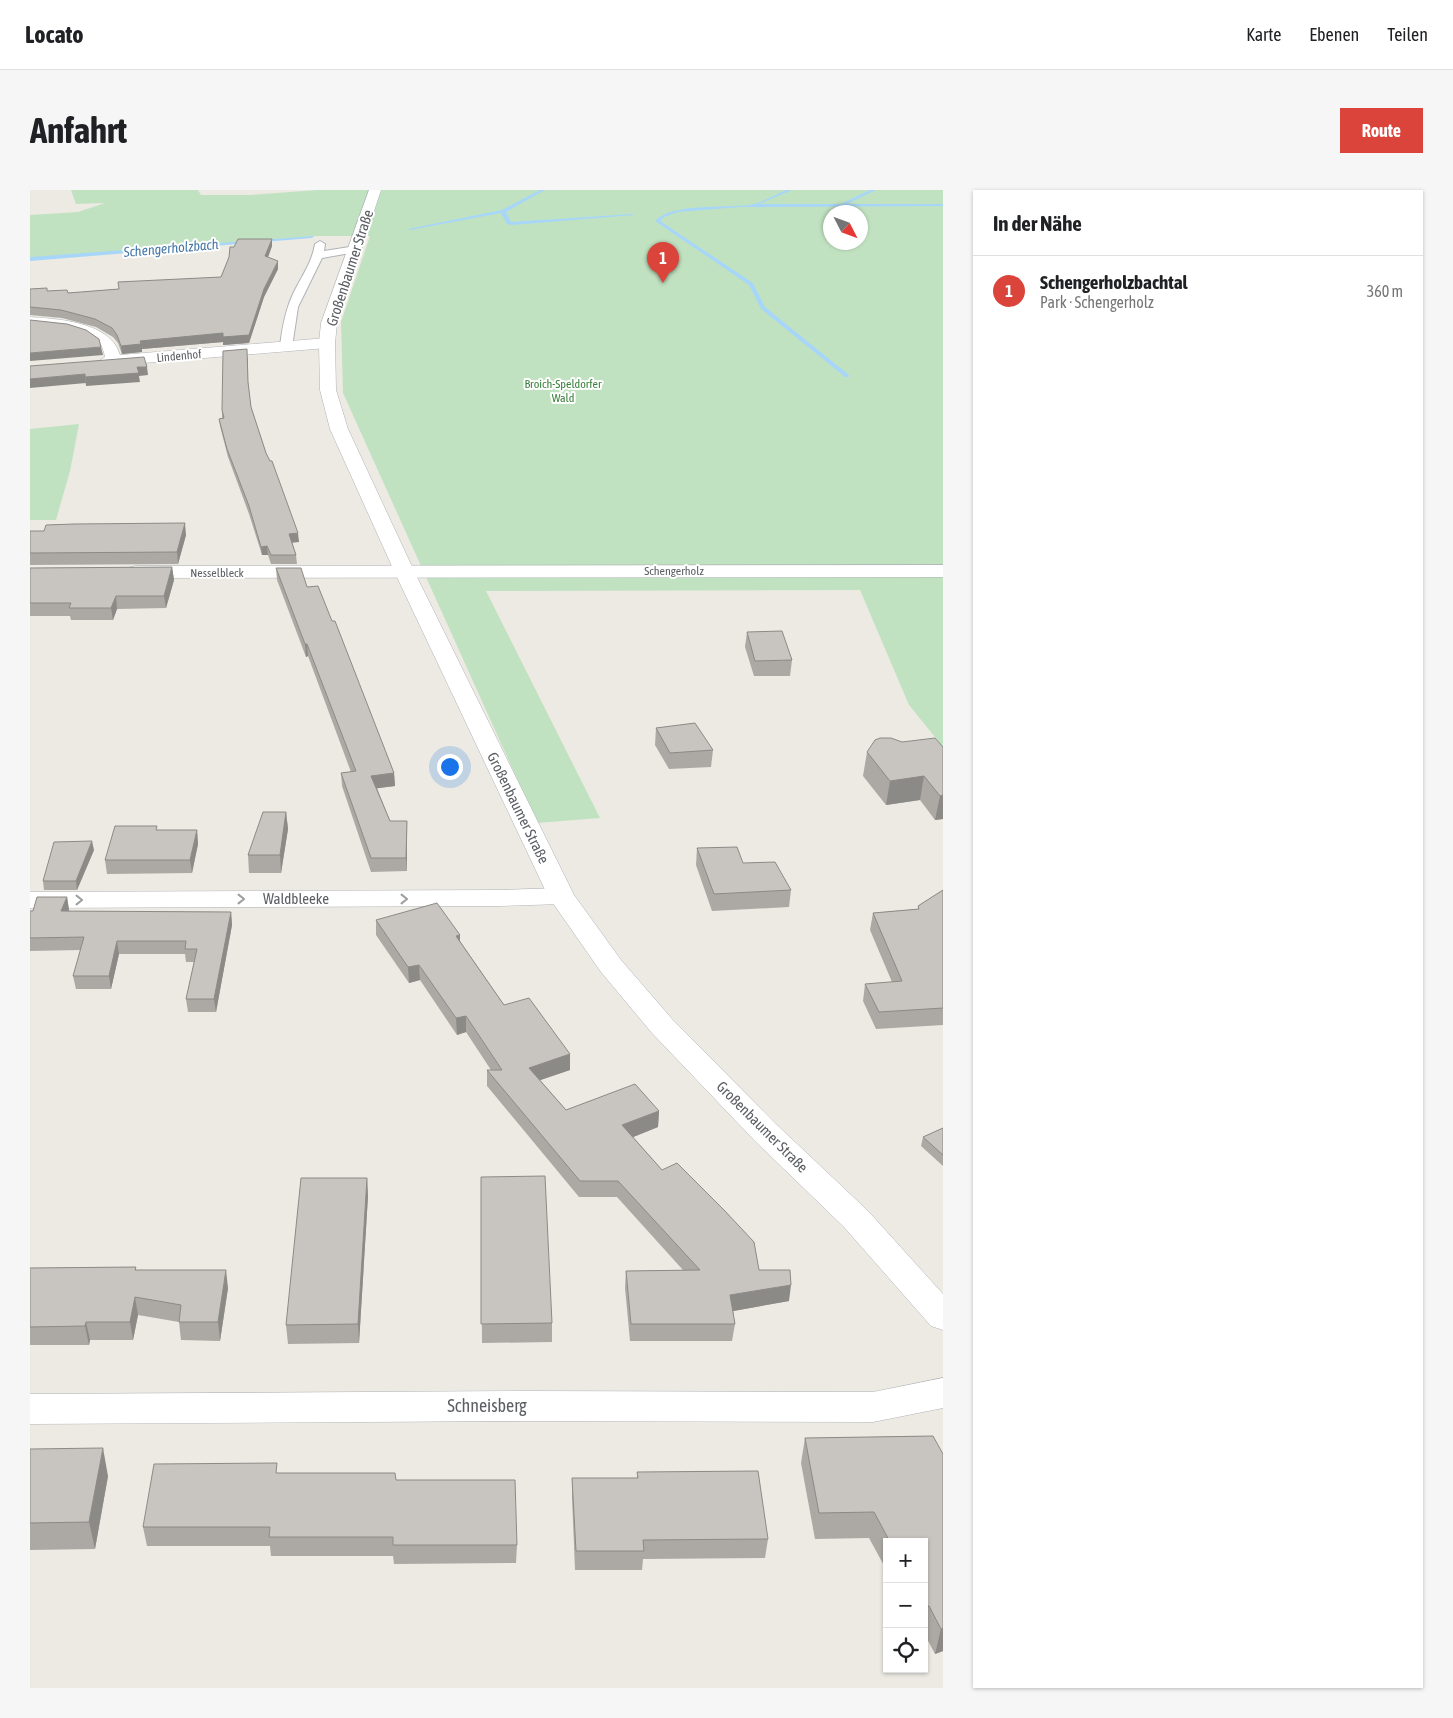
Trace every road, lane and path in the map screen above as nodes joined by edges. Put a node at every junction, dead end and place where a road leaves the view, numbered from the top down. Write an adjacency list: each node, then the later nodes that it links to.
1 (375, 190): 3 (street, Großenbaumer Straße)
2 (320, 244): 4 (lane)
3 (356, 249): 4 (lane); 6 (street, Großenbaumer Straße)
4 (319, 255): 7 (lane)
5 (30, 322): 8 (street)
6 (327, 343): 7 (street, Lindenhof); 12 (street, Großenbaumer Straße)
7 (286, 347): 8 (street, Lindenhof)
8 (114, 361): 9 (street, Lindenhof)
9 (95, 362)
10 (943, 571): 12 (street, Schengerholz)
11 (116, 572): 12 (street, Nesselbleck)
12 (405, 573): 13 (street, Großenbaumer Straße)
13 (562, 896): 14 (street, Waldbleeke, one-way to 13); 15 (street, Großenbaumer Straße)
14 (30, 900)
15 (943, 1317)
16 (943, 1393): 17 (street, Schneisberg)
17 (30, 1409)

